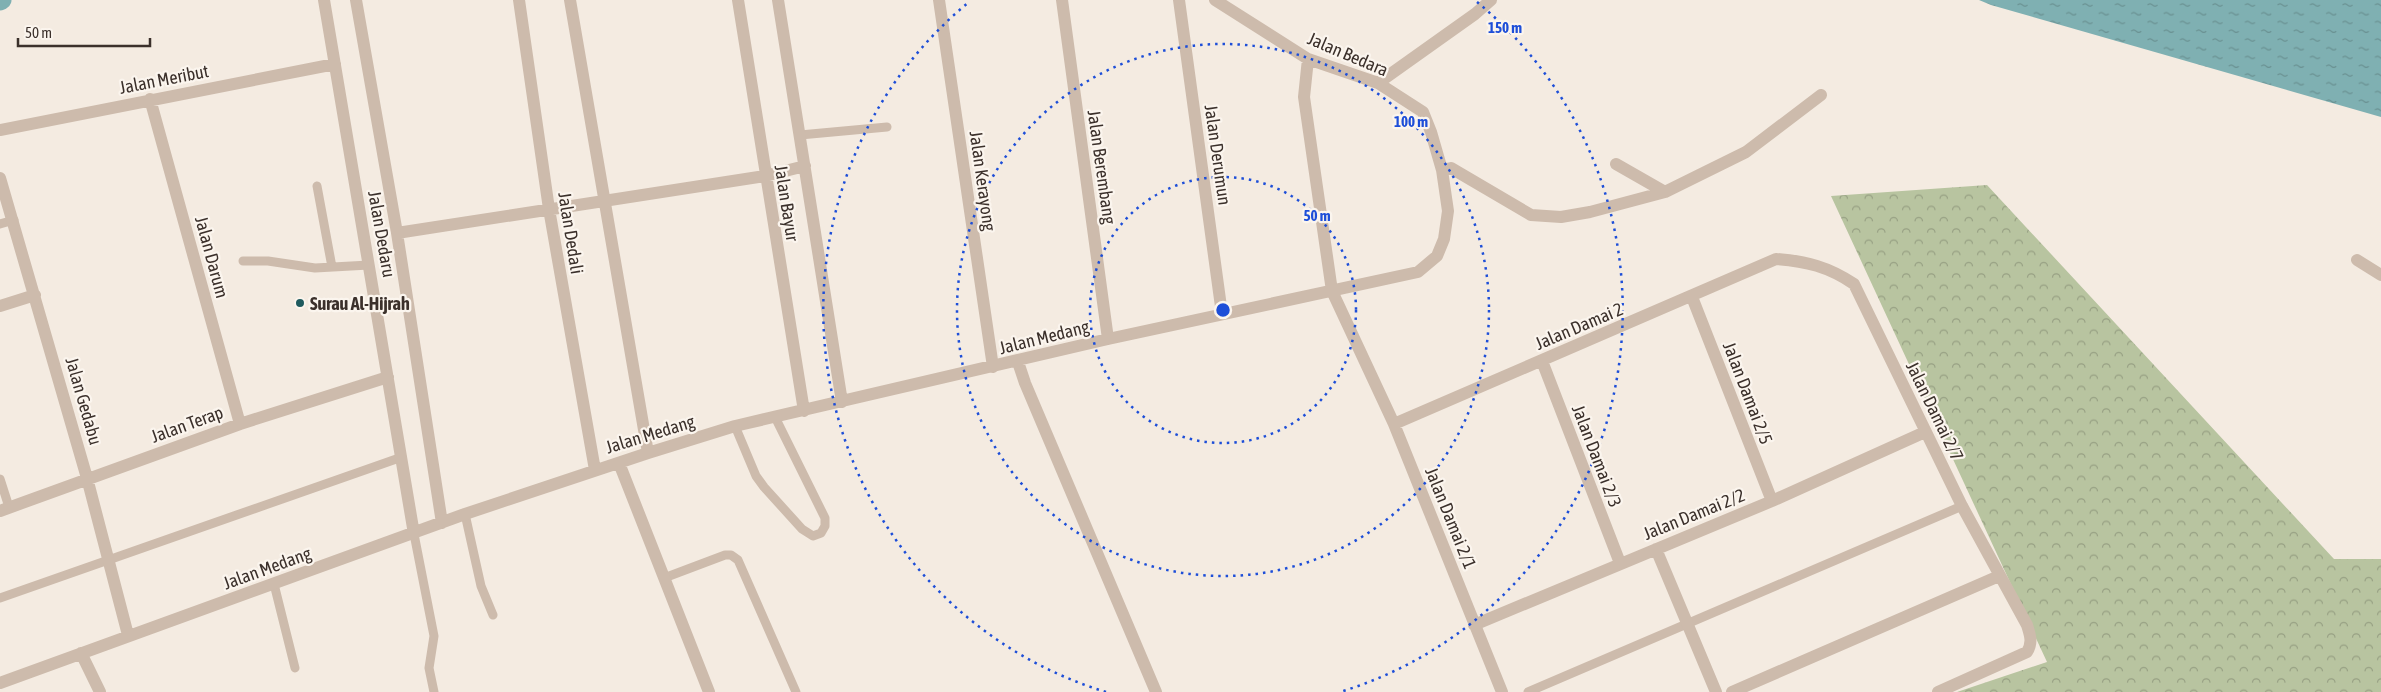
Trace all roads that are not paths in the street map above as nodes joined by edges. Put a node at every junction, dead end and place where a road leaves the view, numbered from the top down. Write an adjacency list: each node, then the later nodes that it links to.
1 (326, 0): 13 (street, Jalan Dedaru)
2 (356, 0): 31 (street, Jalan Dedaru)
3 (519, 0): 28 (street, Jalan Dedali)
4 (570, 0): 27 (street)
5 (738, 0): 23 (street, Jalan Bayur)
6 (778, 0): 19 (street, Jalan Bayur)
7 (939, 0): 46 (street, Jalan Kerayong)
8 (1062, 0): 43 (street, Jalan Berembang)
9 (1179, 0): 42 (street, Jalan Derumun)
10 (1214, 0): 12 (street, Jalan Bedara)
11 (1491, 0): 14 (street)
12 (1308, 59): 14 (street, Jalan Bedara); 38 (street, Jalan Damai 2/1)
13 (335, 64): 16 (street, Jalan Meribut); 35 (street, Jalan Dedaru)
14 (1378, 83): 22 (street, Jalan Bedara)
15 (1821, 95): 26 (street)
16 (150, 100): 18 (street, Jalan Meribut); 51 (street, Jalan Darum)
17 (887, 127): 19 (lane)
18 (0, 130)
19 (800, 135): 21 (street, Jalan Bayur)
20 (1616, 164): 26 (street)
21 (805, 166): 23 (street); 48 (street, Jalan Bayur)
22 (1442, 170): 26 (street); 38 (street, Jalan Bedara)
23 (765, 176): 27 (street); 49 (street, Jalan Bayur)
24 (0, 178): 29 (street, Jalan Gedabu)
25 (318, 186): 36 (lane)
26 (1665, 192)
27 (604, 200): 28 (street); 55 (street)
28 (549, 209): 31 (street); 58 (street, Jalan Dedali)
29 (14, 220): 30 (lane); 39 (street, Jalan Gedabu)
30 (0, 224)
31 (397, 233): 65 (street, Jalan Dedaru)
32 (1776, 258): 40 (street, Jalan Damai 2); 54 (street, Jalan Damai 2/7)
33 (2357, 260): 37 (street)
34 (243, 261): 36 (lane)
35 (369, 264): 36 (lane); 47 (street, Jalan Dedaru)
36 (332, 267)
37 (2381, 275)
38 (1332, 291): 42 (street, Jalan Medang); 52 (street, Jalan Damai 2/1)
39 (35, 295): 41 (street); 59 (street, Jalan Gedabu)
40 (1692, 297): 44 (street, Jalan Damai 2); 61 (street, Jalan Damai 2/5)
41 (0, 306)
42 (1222, 314): 43 (street, Jalan Medang)
43 (1108, 339): 45 (street, Jalan Medang)
44 (1542, 361): 52 (street, Jalan Damai 2); 69 (street, Jalan Damai 2/3)
45 (1018, 362): 46 (street, Jalan Medang); 85 (street)
46 (993, 367): 48 (street, Jalan Medang)
47 (388, 377): 51 (street, Jalan Terap); 56 (street, Jalan Dedaru)
48 (842, 402): 49 (street, Jalan Medang)
49 (804, 411): 50 (street, Jalan Medang)
50 (776, 417): 53 (street, Jalan Medang); 53 (lane)
51 (240, 424): 59 (street, Jalan Terap)
52 (1394, 424): 76 (street, Jalan Damai 2/1)
53 (735, 426): 55 (street, Jalan Medang)
54 (1925, 432): 61 (street, Jalan Damai 2/2); 62 (street, Jalan Damai 2/7)
55 (648, 452): 57 (street, Jalan Medang)
56 (402, 456): 66 (street, Jalan Dedaru); 68 (lane)
57 (619, 463): 58 (street, Jalan Medang); 71 (street)
58 (594, 470): 64 (street, Jalan Medang)
59 (87, 478): 63 (street, Jalan Terap); 68 (street, Jalan Gedabu)
60 (0, 479): 63 (lane)
61 (1772, 501): 67 (street, Jalan Damai 2/2)
62 (1962, 506): 70 (street, Jalan Damai 2/7); 75 (lane)
63 (4, 509)
64 (465, 514): 65 (street, Jalan Medang); 74 (lane)
65 (442, 523): 66 (street, Jalan Medang)
66 (414, 534): 72 (street, Jalan Medang); 82 (lane)
67 (1656, 549): 69 (street, Jalan Damai 2/2); 75 (street)
68 (109, 558): 73 (lane); 77 (street, Jalan Gedabu)
69 (1620, 563): 76 (street, Jalan Damai 2/2)
70 (1999, 576): 89 (street); 90 (street, Jalan Damai 2/7)
71 (664, 578): 83 (street); 84 (lane)
72 (274, 584): 77 (street, Jalan Medang); 79 (lane)
73 (0, 598)
74 (493, 615)
75 (1687, 625): 87 (lane); 88 (street)
76 (1474, 626): 86 (street, Jalan Damai 2/1)
77 (128, 635): 78 (street, Jalan Medang)
78 (81, 653): 80 (street, Jalan Medang); 81 (street)
79 (295, 668)
80 (0, 683)
81 (100, 692)
82 (434, 692)
83 (709, 692)
84 (796, 692)
85 (1156, 692)
86 (1502, 692)
87 (1528, 692)
88 (1716, 692)
89 (1732, 692)
90 (1938, 692)

